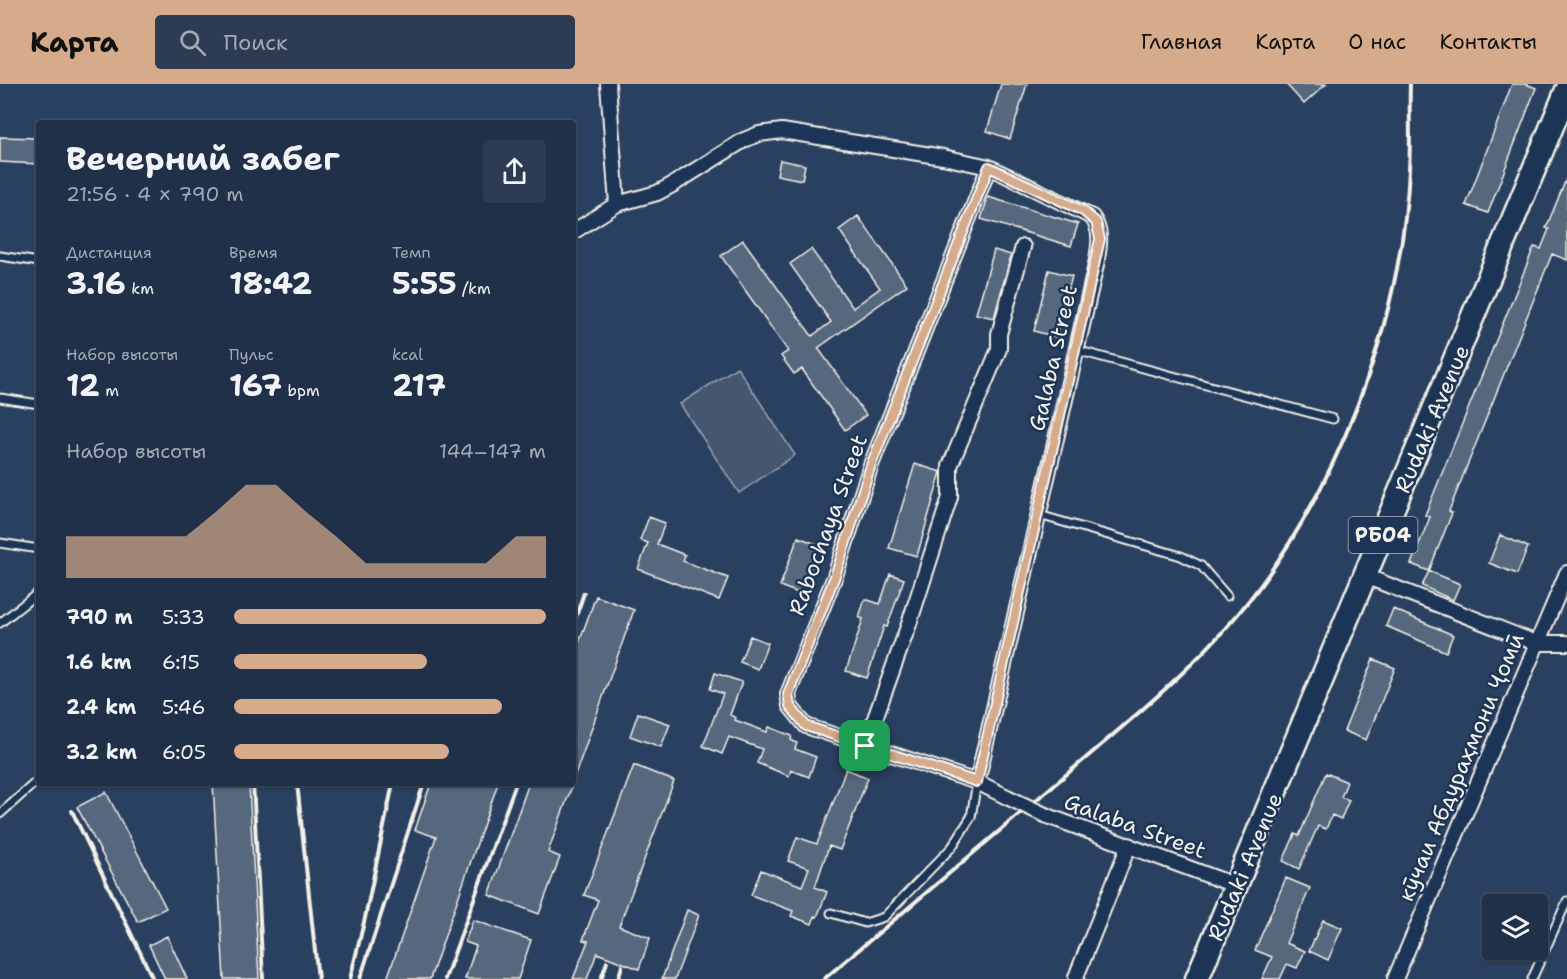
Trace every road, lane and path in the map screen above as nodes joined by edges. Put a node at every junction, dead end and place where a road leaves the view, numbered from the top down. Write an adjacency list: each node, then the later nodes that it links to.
1 (608, 84): 4 (street)
2 (1567, 90): 17 (main road, Rudaki Avenue / РБ04)
3 (989, 167): 4 (street, Galaba Street); 9 (street, Galaba Street); 23 (street, Rabochaya Street)
4 (617, 204): 5 (street, Galaba Street)
5 (576, 229)
6 (1023, 248): 23 (street)
7 (0, 256): 8 (lane)
8 (36, 262)
9 (1076, 350): 12 (lane); 13 (street, Galaba Street)
10 (0, 398): 11 (lane)
11 (36, 404)
12 (1333, 419)
13 (1039, 515): 19 (lane); 25 (street, Galaba Street)
14 (0, 543): 15 (lane)
15 (36, 549)
16 (1567, 573): 21 (street, кӯчаи Абдураҳмони Ҷомӣ)
17 (1365, 576): 21 (street); 28 (main road, Rudaki Avenue / РБ04)
18 (36, 594): 20 (lane)
19 (1227, 596)
20 (0, 623)
21 (1536, 643): 22 (street); 33 (street, кӯчаи Абдураҳмони Ҷомӣ)
22 (1567, 643)
23 (865, 746): 25 (street, Rabochaya Street)
24 (36, 782): 26 (lane)
25 (977, 782): 27 (street, Galaba Street, bridge); 30 (lane)
26 (0, 814)
27 (1129, 845): 28 (street, Galaba Street); 31 (street)
28 (1237, 886): 32 (main road, Rudaki Avenue / РБ04)
29 (1567, 901): 34 (lane)
30 (831, 914)
31 (1076, 977)
32 (1197, 979)
33 (1395, 979)
34 (1532, 979)

